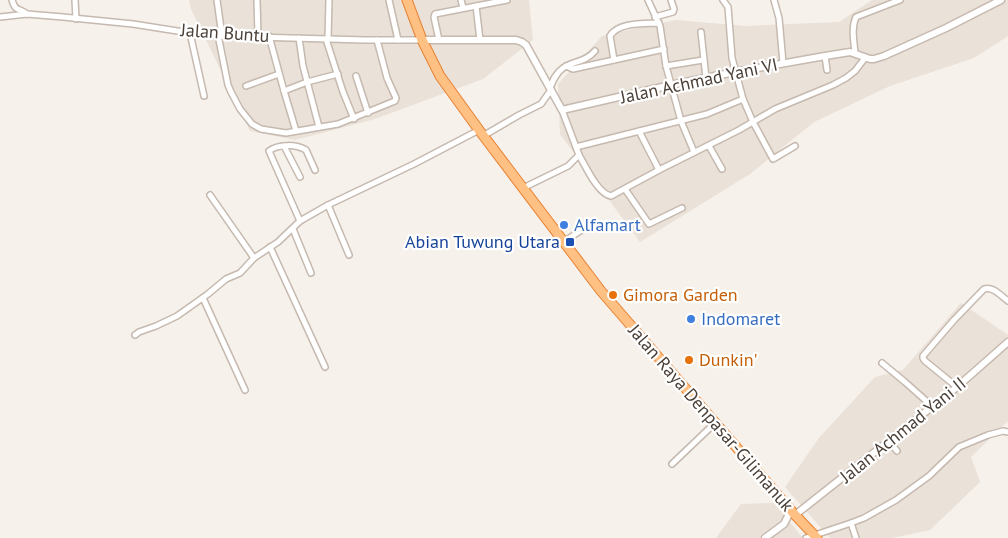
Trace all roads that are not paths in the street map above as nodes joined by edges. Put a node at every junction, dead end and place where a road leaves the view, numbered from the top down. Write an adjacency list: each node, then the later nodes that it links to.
1 (12, 0): 18 (street)
2 (75, 0): 21 (street)
3 (217, 0): 25 (street)
4 (257, 0): 26 (street)
5 (328, 0): 29 (street)
6 (390, 0): 31 (street)
7 (407, 0): 32 (highway, Jalan Raya Denpasar-Gilimanuk)
8 (461, 0): 17 (street)
9 (507, 0): 16 (street)
10 (648, 0): 20 (street)
11 (671, 0): 20 (street)
12 (723, 0): 46 (street)
13 (774, 0): 42 (street)
14 (900, 0): 37 (street)
15 (1001, 0): 39 (street)
16 (476, 6): 17 (street); 34 (street)
17 (463, 8): 33 (street)
18 (27, 14): 19 (street, Jalan Buntu); 21 (street, Jalan Buntu)
19 (0, 16)
20 (655, 16): 22 (street)
21 (76, 19): 24 (street, Jalan Buntu)
22 (659, 23): 35 (street); 40 (street)
23 (702, 32): 41 (street)
24 (190, 33): 25 (street, Jalan Buntu); 56 (street)
25 (220, 36): 26 (street, Jalan Buntu); 64 (street)
26 (258, 36): 27 (street, Jalan Buntu)
27 (269, 36): 28 (street, Jalan Buntu); 47 (street)
28 (299, 38): 29 (street, Jalan Buntu); 51 (street)
29 (327, 39): 30 (street, Jalan Buntu); 48 (street)
30 (377, 40): 31 (street, Jalan Buntu); 59 (street)
31 (398, 40): 32 (street, Jalan Buntu)
32 (422, 40): 33 (street); 66 (highway, Jalan Raya Denpasar-Gilimanuk)
33 (439, 40): 34 (street)
34 (480, 40): 55 (street)
35 (664, 49): 40 (street); 43 (street)
36 (594, 51): 44 (street)
37 (855, 53): 38 (street, Jalan Achmad Yani VI); 39 (street)
38 (825, 56): 42 (street, Jalan Achmad Yani VI); 45 (street)
39 (865, 58): 62 (street)
40 (614, 60): 44 (street)
41 (703, 60): 43 (street); 50 (street)
42 (784, 63): 46 (street, Jalan Achmad Yani VI)
43 (666, 66): 52 (street)
44 (567, 67): 55 (street)
45 (828, 70)
46 (735, 72): 50 (street, Jalan Achmad Yani VI); 57 (street)
47 (279, 74): 53 (street); 54 (street)
48 (338, 74): 51 (street); 60 (street)
49 (356, 76): 59 (street)
50 (706, 78): 52 (street, Jalan Achmad Yani VI)
51 (308, 82): 54 (street); 63 (street)
52 (671, 85): 58 (street, Jalan Achmad Yani VI); 61 (street)
53 (246, 86)
54 (284, 91): 64 (street)
55 (552, 91): 58 (street); 66 (street)
56 (204, 96)
57 (743, 99): 61 (street); 62 (street)
58 (562, 110): 70 (street)
59 (368, 112): 60 (street)
60 (354, 118): 63 (street)
61 (680, 121): 65 (street); 71 (street)
62 (753, 122): 68 (street); 69 (street)
63 (319, 126): 64 (street)
64 (296, 131)
65 (639, 131): 70 (street); 75 (street)
66 (481, 133): 77 (highway, Jalan Raya Denpasar-Gilimanuk); 80 (street)
67 (284, 146): 74 (street); 76 (street); 82 (street)
68 (709, 146): 71 (street); 73 (street)
69 (795, 146)
70 (576, 147): 72 (street)
71 (694, 152): 75 (street)
72 (579, 155): 77 (street); 78 (street)
73 (722, 169)
74 (315, 170)
75 (659, 170): 78 (street)
76 (300, 177)
77 (523, 188): 85 (highway, Jalan Raya Denpasar-Gilimanuk)
78 (625, 189): 81 (street)
79 (210, 195): 88 (street)
80 (328, 205): 82 (street); 87 (street)
81 (682, 208)
82 (300, 221): 84 (street)
83 (585, 228): 85 (street)
84 (293, 229): 86 (street); 89 (street)
85 (563, 242): 99 (highway, Jalan Raya Denpasar-Gilimanuk)
86 (270, 247): 88 (street); 95 (street)
87 (349, 255)
88 (254, 258): 90 (street)
89 (311, 273)
90 (203, 298): 92 (street); 97 (street)
91 (1008, 301): 96 (street)
92 (135, 335)
93 (1008, 342): 96 (street, Jalan Achmad Yani II)
94 (882, 363): 98 (street)
95 (324, 367)
96 (957, 387): 98 (street, Jalan Achmad Yani II)
97 (245, 390)
98 (932, 407): 101 (street, Jalan Achmad Yani II)
99 (715, 423): 103 (street); 104 (highway, Jalan Raya Denpasar-Gilimanuk)
100 (1008, 432): 105 (street)
101 (889, 441): 102 (street); 104 (street, Jalan Achmad Yani II)
102 (897, 451)
103 (672, 464)
104 (795, 515): 106 (street); 106 (street); 107 (highway, Jalan Raya Denpasar-Gilimanuk)
105 (851, 523): 107 (street); 109 (street)
106 (784, 524): 108 (street)
107 (812, 537)
108 (766, 538)
109 (856, 538)

